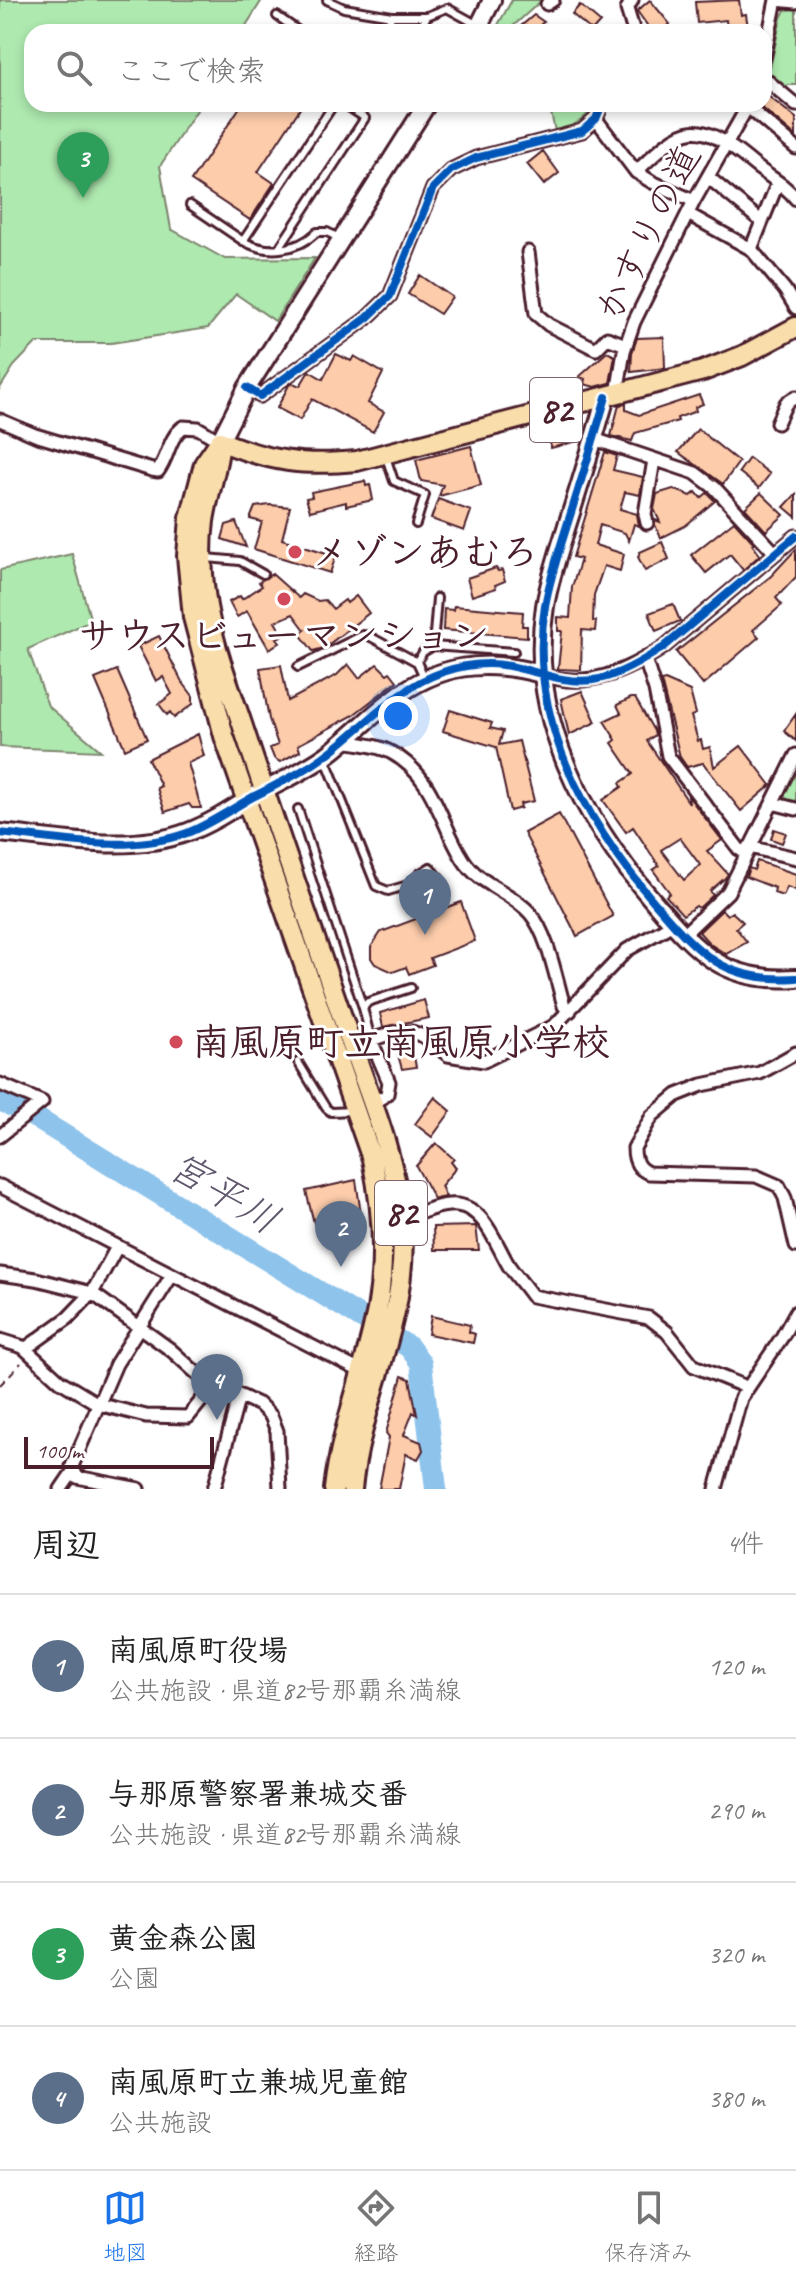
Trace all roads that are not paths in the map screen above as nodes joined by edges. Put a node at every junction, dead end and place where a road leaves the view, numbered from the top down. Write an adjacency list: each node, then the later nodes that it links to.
1 (327, 0): 9 (lane)
2 (492, 0): 15 (street)
3 (616, 0): 6 (street)
4 (451, 1): 7 (lane)
5 (796, 2): 16 (street)
6 (630, 5)
7 (447, 8): 10 (lane); 14 (lane)
8 (277, 16): 11 (lane)
9 (392, 16): 10 (lane); 12 (lane)
10 (427, 16): 13 (lane)
11 (288, 24)
12 (387, 24)
13 (422, 24)
14 (472, 24)
15 (480, 24)
16 (769, 24)
17 (772, 85): 18 (street)
18 (796, 105)
19 (329, 112): 37 (lane)
20 (356, 112): 38 (lane)
21 (419, 112): 36 (street)
22 (599, 112): 25 (street)
23 (744, 112): 26 (street, かすりの道)
24 (756, 112): 27 (street)
25 (596, 119): 28 (street); 44 (street)
26 (727, 142): 28 (street); 29 (street, かすりの道); 30 (street)
27 (796, 148)
28 (636, 172): 32 (street)
29 (708, 177): 32 (street, かすりの道); 35 (street)
30 (778, 182): 31 (street); 35 (street)
31 (796, 199)
32 (694, 201): 34 (street, かすりの道)
33 (190, 205): 37 (lane)
34 (688, 214): 39 (street); 43 (street, かすりの道)
35 (762, 222): 39 (street)
36 (341, 239): 38 (lane); 44 (street)
37 (243, 241): 38 (lane)
38 (278, 248)
39 (751, 249): 41 (street)
40 (528, 252): 43 (street)
41 (796, 308)
42 (796, 327): 45 (main road, 82)
43 (626, 345): 45 (street, かすりの道)
44 (247, 388): 50 (street)
45 (612, 396): 49 (street); 51 (main road, 82)
46 (796, 397): 48 (street)
47 (0, 420): 50 (street)
48 (777, 423)
49 (594, 439): 52 (street); 65 (street)
50 (220, 441): 51 (main road, 82); 57 (main road, 82); 71 (main road, 82)
51 (385, 454): 54 (lane)
52 (654, 460): 53 (street); 56 (street)
53 (647, 523)
54 (416, 524)
55 (796, 536): 56 (street)
56 (775, 553): 62 (street)
57 (203, 559): 58 (lane); 70 (main road, 82)
58 (263, 574)
59 (437, 598): 60 (lane)
60 (433, 646): 61 (lane); 63 (lane)
61 (514, 652)
62 (645, 659): 65 (street); 76 (street)
63 (417, 662): 64 (lane); 66 (lane)
64 (298, 667)
65 (542, 674): 66 (street); 79 (street)
66 (425, 679): 67 (street)
67 (344, 741): 69 (street); 83 (street)
68 (796, 755): 72 (street)
69 (325, 756): 70 (street); 78 (lane)
70 (265, 791): 71 (street); 88 (main road, 82)
71 (247, 800): 75 (street); 88 (main road, 82)
72 (772, 803): 74 (street); 76 (street)
73 (298, 809): 82 (lane)
74 (796, 809)
75 (0, 833)
76 (747, 850): 77 (street); 79 (street)
77 (796, 858)
78 (415, 883)
79 (678, 929): 80 (street); 83 (street)
80 (796, 978)
81 (411, 988): 82 (lane)
82 (363, 1008): 84 (lane)
83 (570, 1011): 84 (street)
84 (371, 1040): 88 (street)
85 (796, 1053): 92 (street)
86 (298, 1062): 88 (lane)
87 (0, 1084): 89 (street)
88 (365, 1107): 91 (main road, 82); 101 (main road, 82)
89 (0, 1136)
90 (0, 1186): 93 (street)
91 (402, 1220): 101 (main road, 82); 103 (street)
92 (796, 1246)
93 (117, 1247): 95 (street); 96 (street)
94 (0, 1274): 96 (street)
95 (172, 1275): 98 (street); 101 (street)
96 (92, 1293): 98 (street); 100 (street)
97 (796, 1312): 103 (street)
98 (138, 1327): 102 (street); 105 (street)
99 (0, 1340): 100 (street)
100 (28, 1352): 105 (street)
101 (370, 1376): 111 (main road, 82); 112 (main road, 82)
102 (215, 1384): 104 (street); 105 (street)
103 (746, 1387): 113 (street)
104 (239, 1396): 109 (street); 110 (street)
105 (98, 1404): 106 (street)
106 (74, 1470): 107 (street); 108 (street)
107 (61, 1489)
108 (139, 1489)
109 (214, 1489)
110 (280, 1489)
111 (334, 1489)
112 (352, 1489)
113 (716, 1489)

